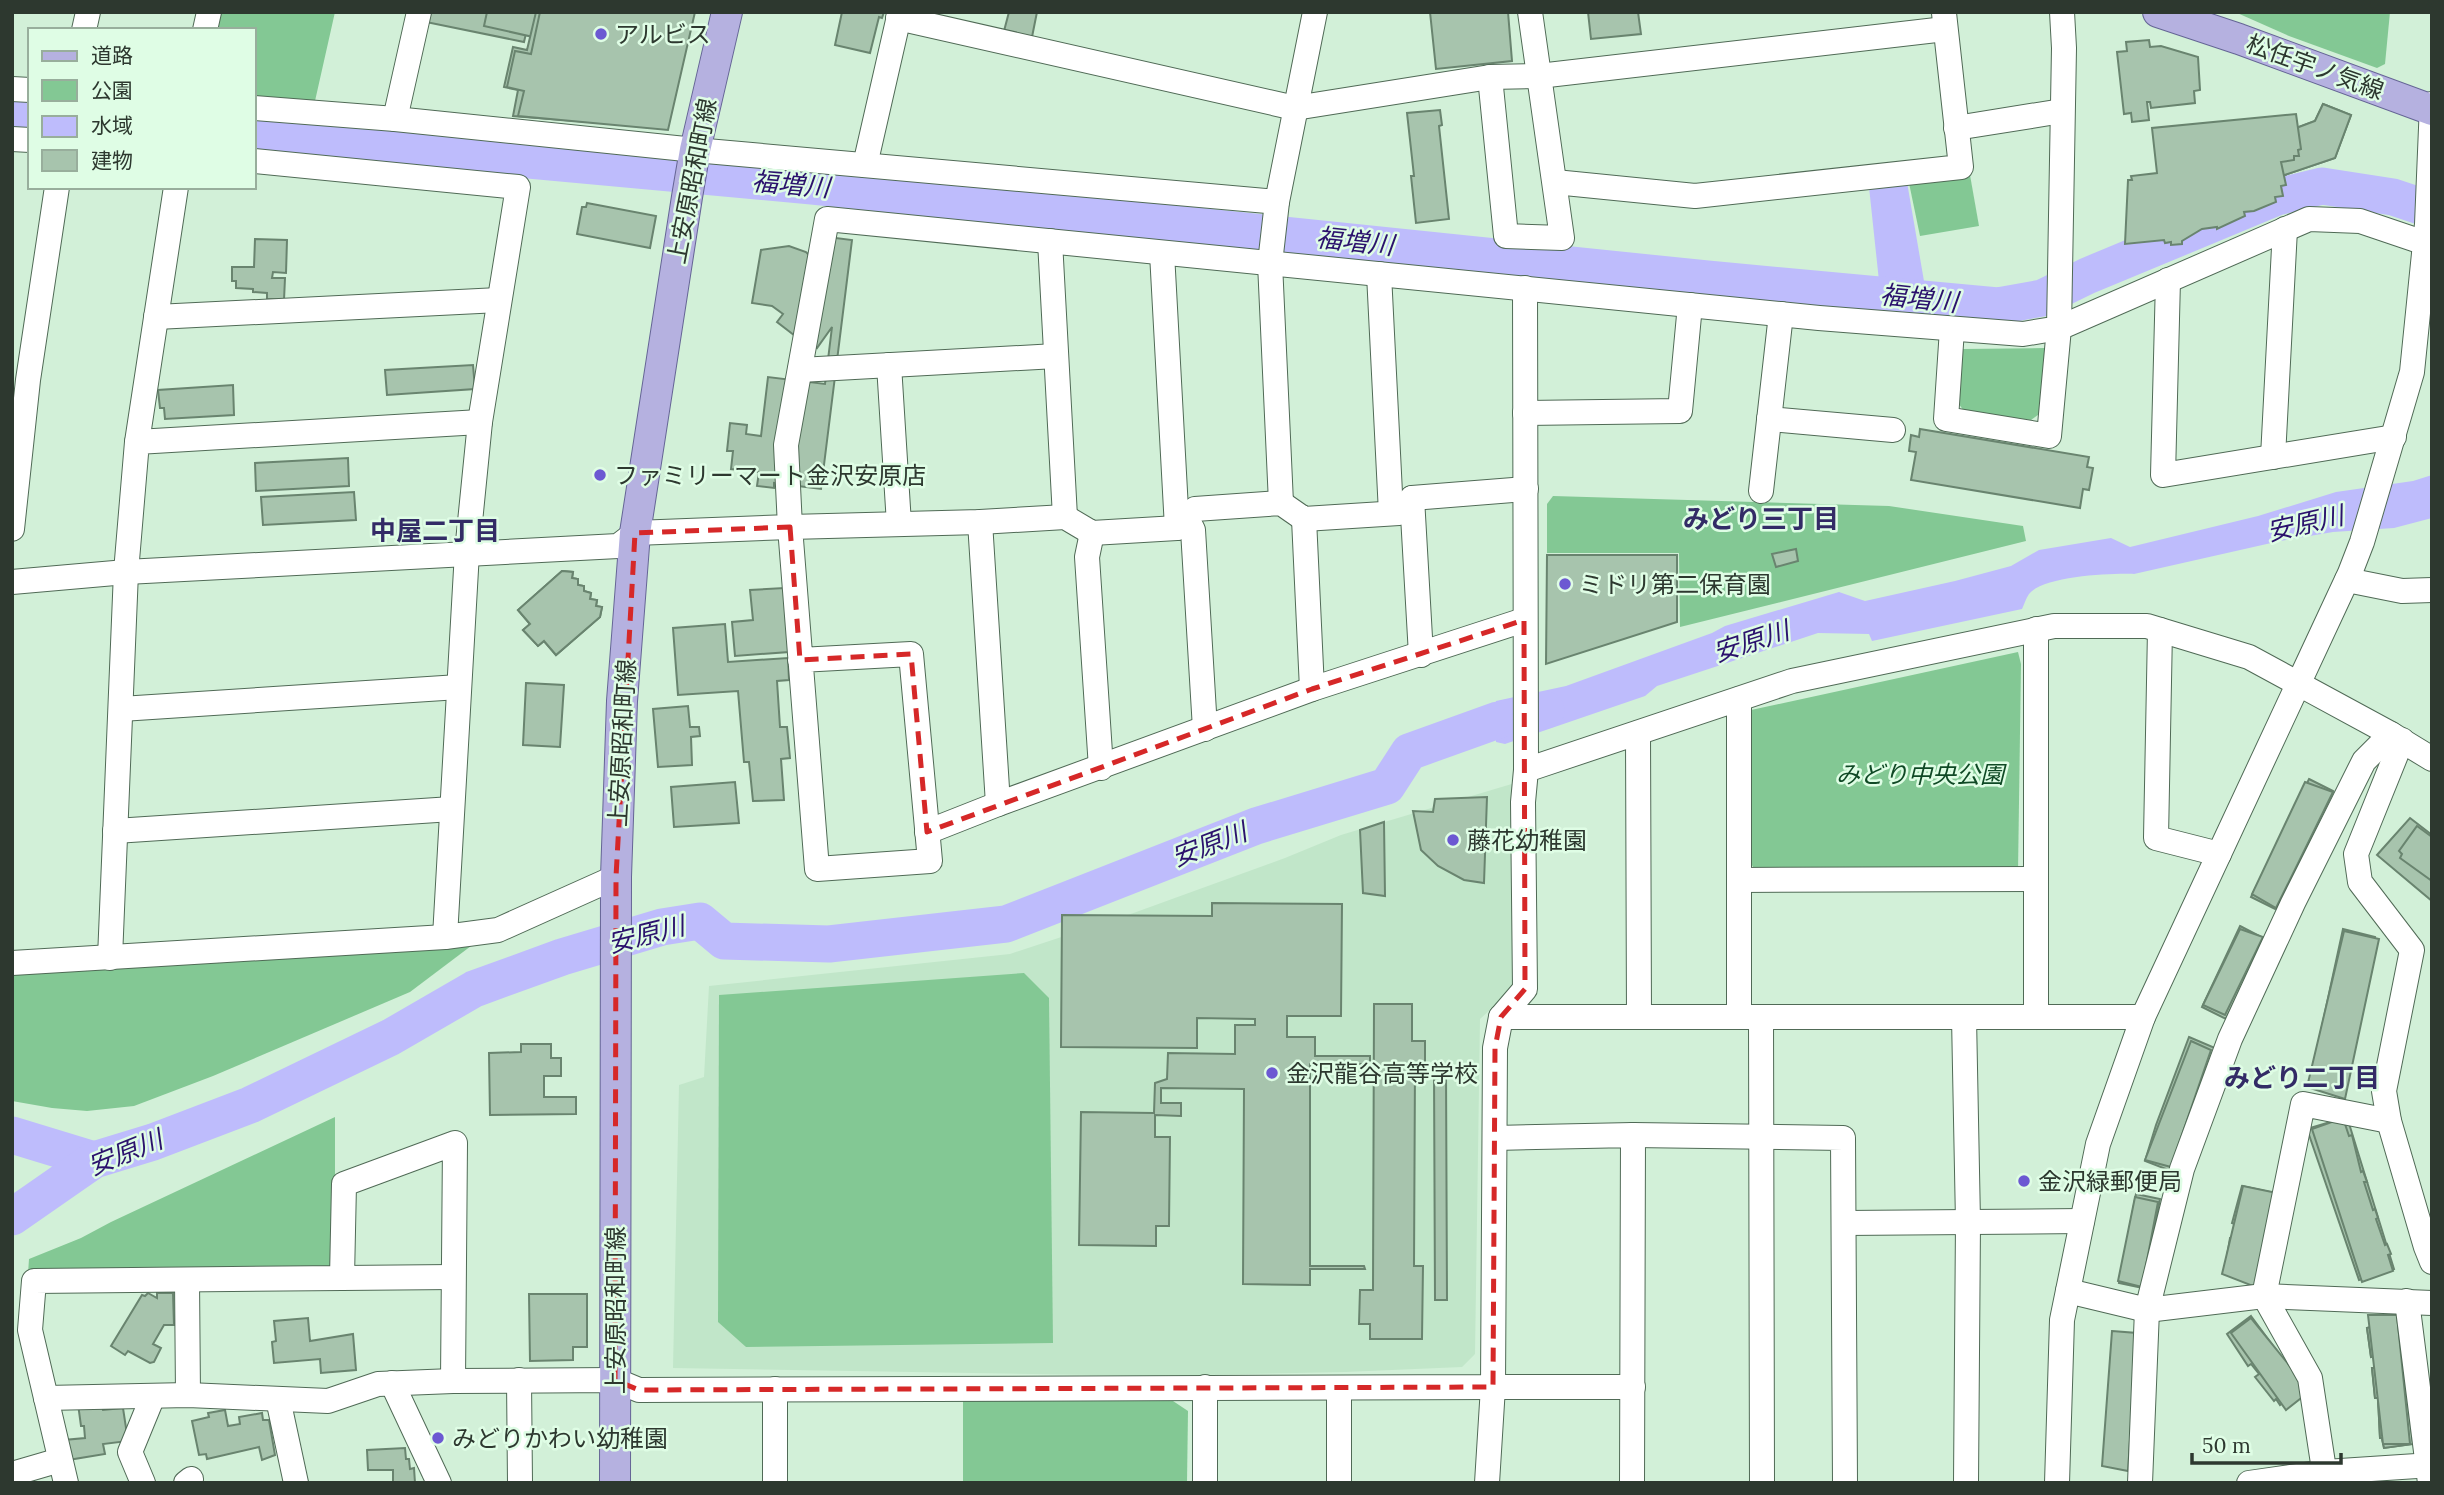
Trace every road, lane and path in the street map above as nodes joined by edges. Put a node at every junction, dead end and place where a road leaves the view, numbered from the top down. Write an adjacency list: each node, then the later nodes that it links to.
1 (419, 12): 16 (street)
2 (727, 12): 18 (main road, 上安原昭和町線)
3 (1315, 12): 13 (street)
4 (1530, 12): 9 (street)
5 (2062, 12): 15 (street)
6 (2158, 12): 14 (main road, 松任宇ノ気線)
7 (899, 15): 13 (street); 20 (street)
8 (1944, 20): 9 (street); 17 (street)
9 (1539, 76): 10 (street); 21 (street)
10 (1490, 77): 13 (street); 21 (street)
11 (2432, 104): 14 (street)
12 (256, 108): 16 (street)
13 (1295, 108): 24 (street)
14 (2432, 110): 26 (street)
15 (2062, 111): 17 (street); 37 (street)
16 (395, 119): 18 (street)
17 (1956, 128): 21 (street)
18 (694, 154): 20 (street); 61 (main road, 上安原昭和町線)
19 (256, 161): 33 (street)
20 (864, 165): 24 (street)
21 (1555, 182)
22 (57, 189): 60 (street)
23 (176, 189): 36 (street)
24 (1276, 209): 29 (street)
25 (2285, 229): 26 (street); 31 (street); 48 (street)
26 (2426, 234): 46 (street)
27 (1049, 241): 28 (street); 39 (street); 41 (street)
28 (1162, 253): 29 (street); 57 (street)
29 (1271, 256): 30 (street); 52 (street)
30 (1379, 274): 32 (street); 53 (street)
31 (2168, 281): 37 (street); 48 (street)
32 (1525, 288): 34 (street); 42 (street)
33 (499, 300): 36 (street); 44 (street)
34 (1690, 305): 35 (street); 42 (street)
35 (1781, 314): 38 (street); 43 (street)
36 (156, 317): 47 (street)
37 (2059, 320): 38 (street); 38 (street)
38 (1952, 329)
39 (1056, 355): 40 (street); 54 (street)
40 (890, 365): 41 (street); 58 (street)
41 (800, 370): 59 (street)
42 (1525, 413): 49 (street)
43 (1769, 419): 45 (street); 50 (street)
44 (480, 422): 47 (street); 63 (street)
45 (1893, 430)
46 (2394, 436): 48 (street); 65 (street)
47 (137, 442): 64 (street)
48 (2273, 457)
49 (1526, 489): 51 (street); 68 (street)
50 (1762, 491)
51 (1412, 498): 53 (street); 71 (street)
52 (1281, 503): 55 (street); 57 (street)
53 (1391, 513): 55 (street)
54 (1065, 517): 56 (street); 62 (street)
55 (1304, 519): 75 (street)
56 (980, 522): 58 (street); 84 (street)
57 (1182, 523): 62 (street); 78 (street)
58 (900, 524): 59 (street)
59 (790, 527): 61 (street); 72 (street)
60 (12, 529)
61 (635, 533): 63 (street); 89 (main road, 上安原昭和町線)
62 (1093, 533): 83 (street)
63 (467, 552): 64 (street); 74 (street)
64 (126, 572): 66 (street); 77 (street)
65 (2347, 580): 67 (street); 73 (street)
66 (12, 582)
67 (2432, 590)
68 (1524, 620): 71 (street); 82 (street)
69 (2036, 629): 70 (street); 76 (street); 90 (street)
70 (2160, 630): 73 (street); 88 (street)
71 (1421, 655): 75 (street)
72 (800, 660): 87 (street); 87 (street)
73 (2299, 682): 80 (street); 88 (street)
74 (459, 687): 77 (street); 85 (street)
75 (1312, 689): 78 (street)
76 (1739, 699): 79 (street); 91 (street)
77 (121, 709): 86 (street)
78 (1205, 729): 83 (street)
79 (1638, 733): 82 (street); 96 (street)
80 (2397, 737): 81 (street); 101 (street); 115 (street)
81 (2432, 760)
82 (1526, 762): 95 (street)
83 (1101, 768): 84 (street)
84 (998, 804): 87 (street)
85 (452, 809): 86 (street); 92 (street)
86 (115, 831): 93 (street)
87 (927, 832)
88 (2219, 854): 100 (street)
89 (616, 877): 92 (street); 117 (main road, 上安原昭和町線)
90 (2036, 879): 91 (street); 99 (street)
91 (1739, 880): 97 (street)
92 (445, 937): 93 (street)
93 (110, 958): 94 (street)
94 (12, 963)
95 (1501, 1017): 96 (street); 104 (street)
96 (1639, 1017): 97 (street)
97 (1750, 1017): 98 (street); 103 (street)
98 (1964, 1017): 99 (street); 106 (street)
99 (2036, 1017): 100 (street)
100 (2143, 1017): 105 (street)
101 (2389, 1121): 108 (street); 113 (street)
102 (1633, 1135): 103 (street); 104 (street); 122 (street)
103 (1762, 1137): 107 (street); 143 (street)
104 (1495, 1138): 121 (street)
105 (2082, 1221): 106 (street); 112 (street)
106 (1968, 1222): 107 (street); 145 (street)
107 (1843, 1223): 144 (street)
108 (2432, 1262)
109 (342, 1278): 110 (street); 110 (street); 111 (street)
110 (453, 1278): 118 (street)
111 (187, 1280): 125 (street); 127 (street)
112 (2068, 1291): 115 (street); 146 (street)
113 (2264, 1296): 114 (street); 115 (street); 132 (street)
114 (2420, 1302): 129 (street)
115 (2147, 1310): 147 (street)
116 (519, 1380): 117 (street); 118 (street); 136 (street)
117 (615, 1380): 124 (street); 137 (main road, 上安原昭和町線)
118 (453, 1381): 119 (street)
119 (392, 1383): 128 (street); 135 (street)
120 (1205, 1387): 123 (street); 124 (street); 139 (street)
121 (1493, 1387): 122 (street); 123 (street); 141 (street)
122 (1633, 1387): 142 (street)
123 (1339, 1388): 140 (street)
124 (775, 1389): 138 (street)
125 (188, 1395): 126 (street); 128 (street)
126 (153, 1396): 127 (street); 133 (street)
127 (46, 1398): 130 (street)
128 (278, 1399): 134 (street)
129 (2430, 1471): 132 (street)
130 (63, 1472): 131 (street)
131 (12, 1474)
132 (2325, 1478): 148 (street)
133 (143, 1483)
134 (296, 1483)
135 (439, 1483)
136 (520, 1483)
137 (615, 1483)
138 (775, 1483)
139 (1205, 1483)
140 (1339, 1483)
141 (1487, 1483)
142 (1632, 1483)
143 (1762, 1483)
144 (1845, 1483)
145 (1966, 1483)
146 (2057, 1483)
147 (2140, 1483)
148 (2249, 1483)

